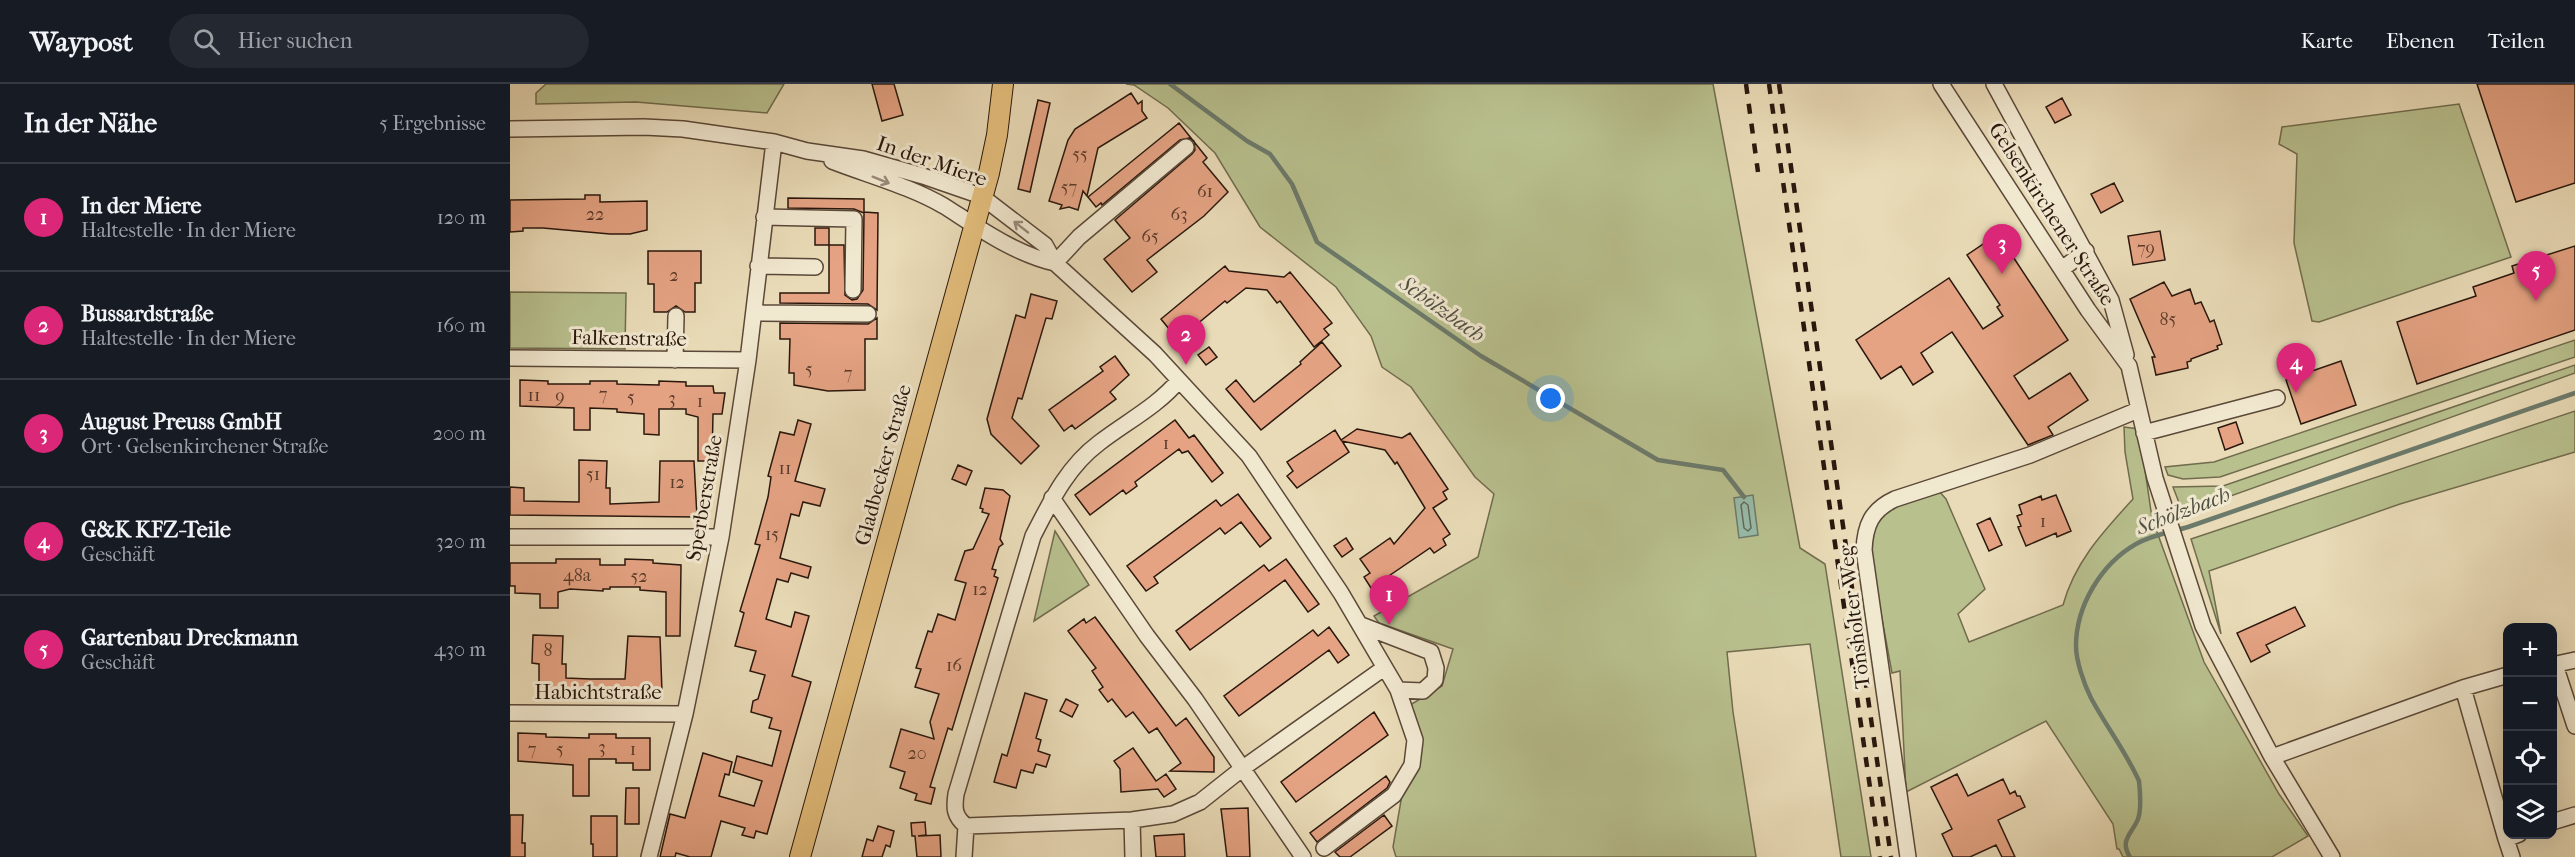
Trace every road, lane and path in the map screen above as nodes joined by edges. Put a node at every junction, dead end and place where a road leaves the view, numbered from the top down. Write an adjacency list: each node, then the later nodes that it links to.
1 (1003, 84): 8 (main road, Gladbecker Straße)
2 (1941, 84): 15 (street, Gelsenkirchener Straße)
3 (1994, 84): 11 (street, Gelsenkirchener Straße)
4 (510, 129): 5 (street, In der Miere)
5 (774, 142): 7 (street, In der Miere); 9 (street, Sperberstraße)
6 (1186, 147): 12 (street)
7 (807, 151): 8 (street, In der Miere); 10 (street, In der Miere, one-way to 10)
8 (981, 196): 10 (main road, Gladbecker Straße); 12 (street, In der Miere, one-way to 8)
9 (764, 217): 13 (street, Sperberstraße); 16 (street)
10 (972, 225): 12 (street, In der Miere); 52 (main road, Gladbecker Straße)
11 (2086, 251): 15 (street); 23 (street, Gelsenkirchener Straße)
12 (1055, 263): 24 (street, In der Miere)
13 (758, 266): 14 (street); 17 (street, Sperberstraße)
14 (815, 267)
15 (2062, 269): 23 (street, Gelsenkirchener Straße)
16 (853, 290)
17 (754, 314): 18 (street); 22 (street, Sperberstraße)
18 (868, 314)
19 (676, 316): 21 (street)
20 (510, 358): 21 (street, Falkenstraße)
21 (675, 360): 22 (street, Falkenstraße)
22 (748, 360): 30 (street, Sperberstraße)
23 (2129, 366): 26 (street, Gelsenkirchener Straße)
24 (1179, 380): 28 (street); 31 (street, In der Miere)
25 (2277, 398): 27 (street)
26 (2138, 410): 27 (street, Gelsenkirchener Straße); 56 (street, Tönsholter Weg)
27 (2144, 433): 42 (street, Gelsenkirchener Straße)
28 (1052, 498): 43 (street); 48 (street)
29 (510, 537): 30 (street)
30 (721, 537): 40 (street, Sperberstraße)
31 (1361, 626): 34 (street, In der Miere); 38 (street)
32 (2575, 660): 33 (street)
33 (2557, 664)
34 (1384, 668): 38 (street, In der Miere); 43 (street)
35 (2557, 674): 41 (street)
36 (2503, 679): 37 (street)
37 (2463, 688): 42 (street); 44 (street)
38 (1398, 690): 50 (street, In der Miere)
39 (510, 713): 40 (street, Habichtstraße)
40 (685, 714): 51 (street, Sperberstraße)
41 (2575, 726)
42 (2272, 757): 57 (street, Gelsenkirchener Straße)
43 (1243, 768): 46 (street); 55 (street)
44 (2503, 810)
45 (2575, 815): 47 (street)
46 (1132, 820): 48 (street); 54 (street)
47 (2557, 821)
48 (966, 826): 53 (street)
49 (2512, 839): 58 (street)
50 (1324, 848)
51 (649, 857)
52 (800, 857)
53 (964, 857)
54 (1133, 857)
55 (1303, 857)
56 (1908, 857)
57 (2332, 857)
58 (2512, 857)

